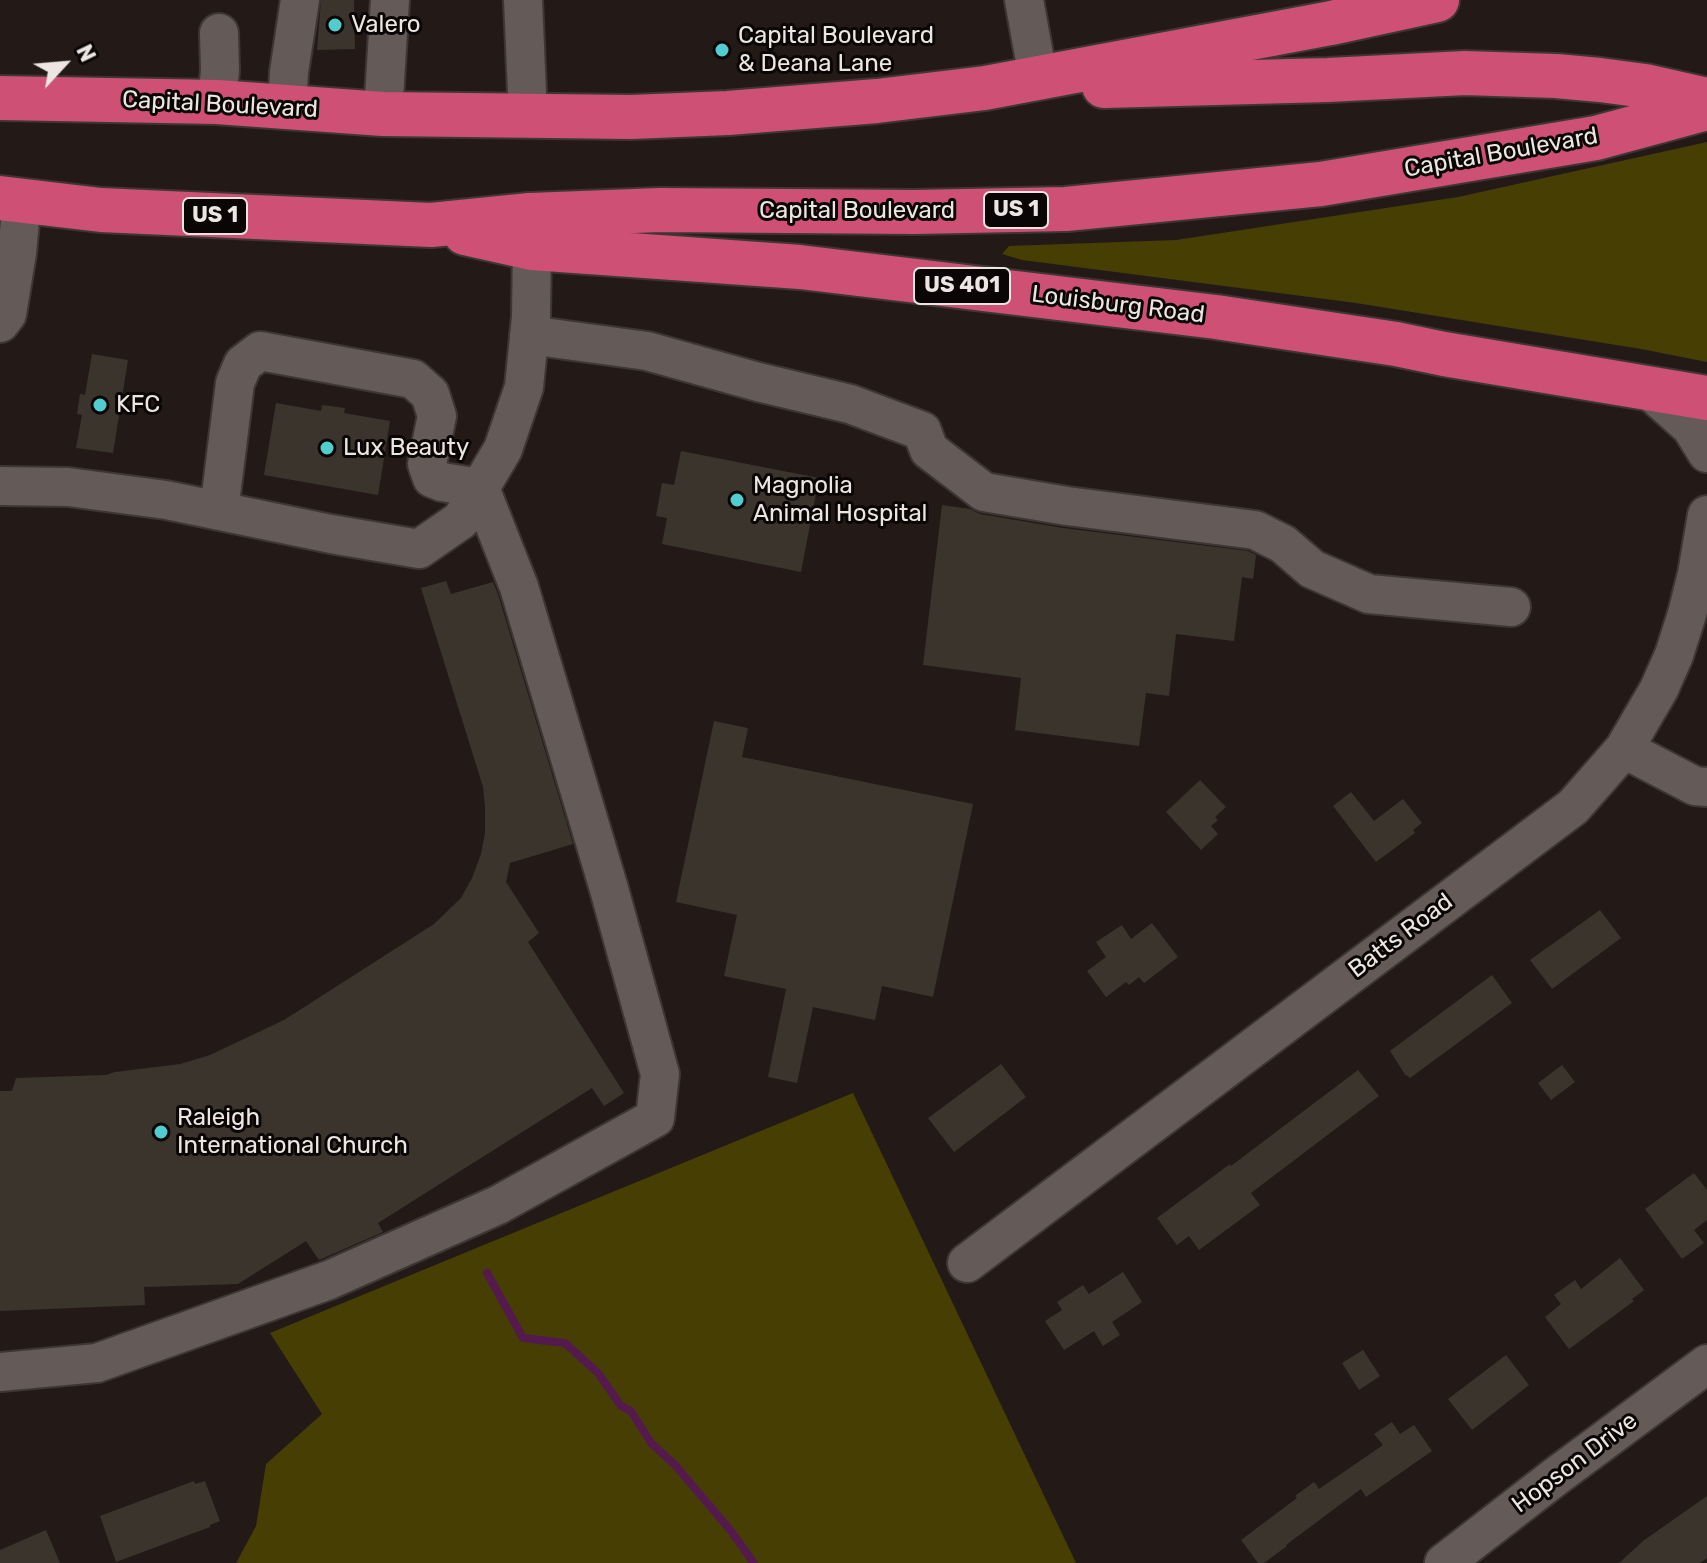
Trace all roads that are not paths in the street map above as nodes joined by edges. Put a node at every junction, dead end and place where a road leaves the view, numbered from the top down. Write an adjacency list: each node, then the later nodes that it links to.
1 (300, 0): 12 (street)
2 (390, 0): 14 (street)
3 (523, 0): 15 (street)
4 (1024, 0): 7 (street)
5 (1437, 0): 7 (highway, Capital Boulevard)
6 (219, 33): 11 (street)
7 (1038, 77): 8 (highway, Capital Boulevard)
8 (985, 88): 10 (highway); 15 (highway, Capital Boulevard)
9 (0, 98): 11 (highway, Capital Boulevard)
10 (1707, 100)
11 (217, 102): 12 (highway, Capital Boulevard)
12 (287, 108): 14 (highway, Capital Boulevard)
13 (1707, 108): 17 (highway, Capital Boulevard / US 1)
14 (383, 114): 15 (highway, Capital Boulevard)
15 (528, 116)
16 (11, 199): 17 (highway, Capital Boulevard / US 1); 18 (street)
17 (531, 231): 19 (street); 20 (highway, Louisburg Road / US 401)
18 (0, 323)
19 (529, 335): 24 (street); 27 (street)
20 (1646, 387): 21 (highway, Louisburg Road / US 401); 22 (street)
21 (1707, 398)
22 (1707, 453)
23 (0, 486): 25 (street)
24 (480, 488): 25 (street); 25 (street); 32 (street)
25 (219, 511)
26 (1707, 515): 28 (street, Batts Road)
27 (1511, 607)
28 (1624, 749): 29 (street); 30 (street, Batts Road)
29 (1707, 787)
30 (967, 1263)
31 (1707, 1364): 33 (street, Hopson Drive)
32 (0, 1372)
33 (1444, 1563)

